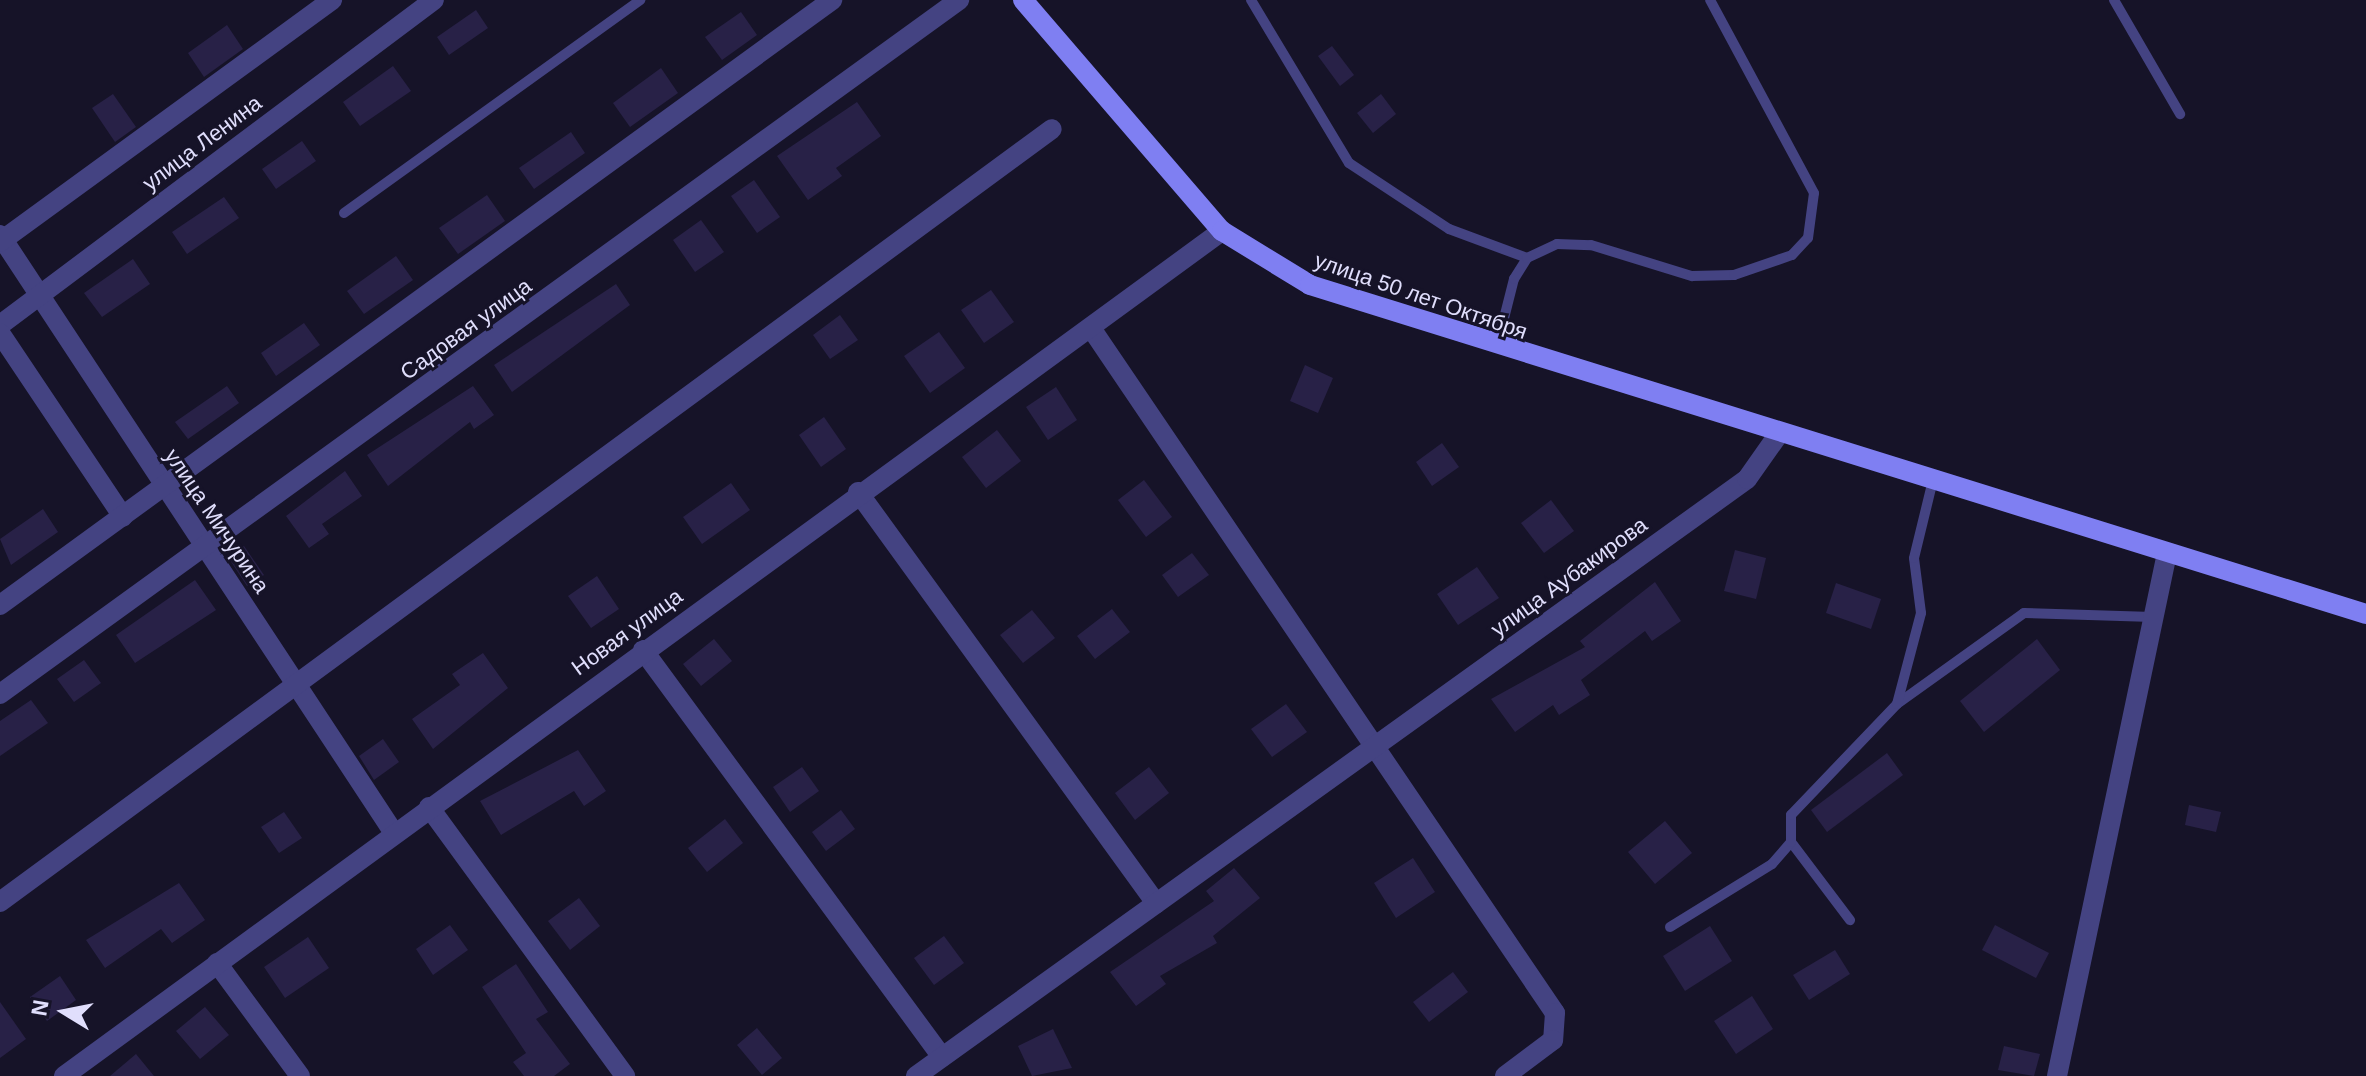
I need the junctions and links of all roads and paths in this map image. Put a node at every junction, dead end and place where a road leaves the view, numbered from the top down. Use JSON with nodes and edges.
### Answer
{"nodes":[{"id":1,"x":332,"y":0,"type":"edge"},
{"id":2,"x":434,"y":0,"type":"edge"},
{"id":3,"x":640,"y":0,"type":"edge"},
{"id":4,"x":832,"y":0,"type":"edge"},
{"id":5,"x":1023,"y":0,"type":"edge"},
{"id":6,"x":1251,"y":0,"type":"edge"},
{"id":7,"x":1710,"y":0,"type":"edge"},
{"id":8,"x":2114,"y":0,"type":"edge"},
{"id":9,"x":953,"y":2,"type":"edge"},
{"id":10,"x":2180,"y":114,"type":"dead end"},
{"id":11,"x":1052,"y":129,"type":"dead end"},
{"id":12,"x":344,"y":213,"type":"dead end"},
{"id":13,"x":1222,"y":231,"type":"junction"},
{"id":14,"x":1,"y":239,"type":"edge"},
{"id":15,"x":1527,"y":258,"type":"junction"},
{"id":16,"x":41,"y":294,"type":"junction"},
{"id":17,"x":0,"y":325,"type":"edge"},
{"id":18,"x":1091,"y":328,"type":"junction"},
{"id":19,"x":0,"y":333,"type":"edge"},
{"id":20,"x":1496,"y":348,"type":"junction"},
{"id":21,"x":1778,"y":435,"type":"junction"},
{"id":22,"x":1932,"y":484,"type":"junction"},
{"id":23,"x":164,"y":487,"type":"junction"},
{"id":24,"x":858,"y":492,"type":"junction"},
{"id":25,"x":123,"y":517,"type":"junction"},
{"id":26,"x":208,"y":548,"type":"junction"},
{"id":27,"x":2166,"y":558,"type":"junction"},
{"id":28,"x":0,"y":605,"type":"edge"},
{"id":29,"x":2366,"y":614,"type":"edge"},
{"id":30,"x":2153,"y":617,"type":"junction"},
{"id":31,"x":643,"y":650,"type":"junction"},
{"id":32,"x":298,"y":688,"type":"junction"},
{"id":33,"x":0,"y":694,"type":"edge"},
{"id":34,"x":1897,"y":704,"type":"junction"},
{"id":35,"x":1375,"y":745,"type":"junction"},
{"id":36,"x":429,"y":807,"type":"junction"},
{"id":37,"x":394,"y":833,"type":"junction"},
{"id":38,"x":1791,"y":842,"type":"junction"},
{"id":39,"x":0,"y":902,"type":"edge"},
{"id":40,"x":1156,"y":903,"type":"junction"},
{"id":41,"x":1850,"y":920,"type":"dead end"},
{"id":42,"x":1670,"y":927,"type":"dead end"},
{"id":43,"x":217,"y":963,"type":"junction"},
{"id":44,"x":942,"y":1057,"type":"junction"},
{"id":45,"x":64,"y":1076,"type":"edge"},
{"id":46,"x":300,"y":1076,"type":"edge"},
{"id":47,"x":625,"y":1076,"type":"edge"},
{"id":48,"x":916,"y":1076,"type":"edge"},
{"id":49,"x":1505,"y":1076,"type":"edge"},
{"id":50,"x":2057,"y":1076,"type":"edge"}],
"edges":[{"from":1,"to":14,"type":"street","name":"улица Ленина"},
{"from":2,"to":16,"type":"street","name":"улица Ленина"},
{"from":3,"to":12,"type":"lane"},
{"from":4,"to":23,"type":"street"},
{"from":5,"to":13,"type":"main road","name":"улица 50 лет Октября"},
{"from":6,"to":15,"type":"lane"},
{"from":7,"to":15,"type":"lane"},
{"from":8,"to":10,"type":"lane"},
{"from":9,"to":26,"type":"street","name":"Садовая улица"},
{"from":11,"to":32,"type":"street"},
{"from":13,"to":18,"type":"street","name":"Новая улица"},
{"from":13,"to":20,"type":"main road","name":"улица 50 лет Октября"},
{"from":14,"to":16,"type":"street","name":"улица Мичурина"},
{"from":15,"to":20,"type":"lane"},
{"from":16,"to":17,"type":"street","name":"улица Ленина"},
{"from":16,"to":23,"type":"street","name":"улица Мичурина"},
{"from":18,"to":24,"type":"street","name":"Новая улица"},
{"from":18,"to":35,"type":"street"},
{"from":19,"to":25,"type":"street"},
{"from":20,"to":21,"type":"main road","name":"улица 50 лет Октября"},
{"from":21,"to":22,"type":"main road","name":"улица 50 лет Октября"},
{"from":21,"to":35,"type":"street","name":"улица Аубакирова"},
{"from":22,"to":27,"type":"main road","name":"улица 50 лет Октября"},
{"from":22,"to":34,"type":"lane"},
{"from":23,"to":25,"type":"street"},
{"from":23,"to":26,"type":"street","name":"улица Мичурина"},
{"from":24,"to":31,"type":"street","name":"Новая улица"},
{"from":24,"to":40,"type":"street"},
{"from":25,"to":28,"type":"street"},
{"from":26,"to":32,"type":"street","name":"улица Мичурина"},
{"from":26,"to":33,"type":"street","name":"Садовая улица"},
{"from":27,"to":29,"type":"main road","name":"улица 50 лет Октября"},
{"from":27,"to":30,"type":"street"},
{"from":30,"to":34,"type":"lane"},
{"from":30,"to":50,"type":"street"},
{"from":31,"to":36,"type":"street","name":"Новая улица"},
{"from":31,"to":44,"type":"street"},
{"from":32,"to":37,"type":"street","name":"улица Мичурина"},
{"from":32,"to":39,"type":"street"},
{"from":34,"to":38,"type":"lane"},
{"from":35,"to":40,"type":"street","name":"улица Аубакирова"},
{"from":35,"to":49,"type":"street"},
{"from":36,"to":37,"type":"street","name":"Новая улица"},
{"from":36,"to":47,"type":"street"},
{"from":37,"to":43,"type":"street","name":"Новая улица"},
{"from":38,"to":41,"type":"lane"},
{"from":38,"to":42,"type":"lane"},
{"from":40,"to":44,"type":"street","name":"улица Аубакирова"},
{"from":43,"to":45,"type":"street","name":"Новая улица"},
{"from":43,"to":46,"type":"street"},
{"from":44,"to":48,"type":"street","name":"улица Аубакирова"}]}
